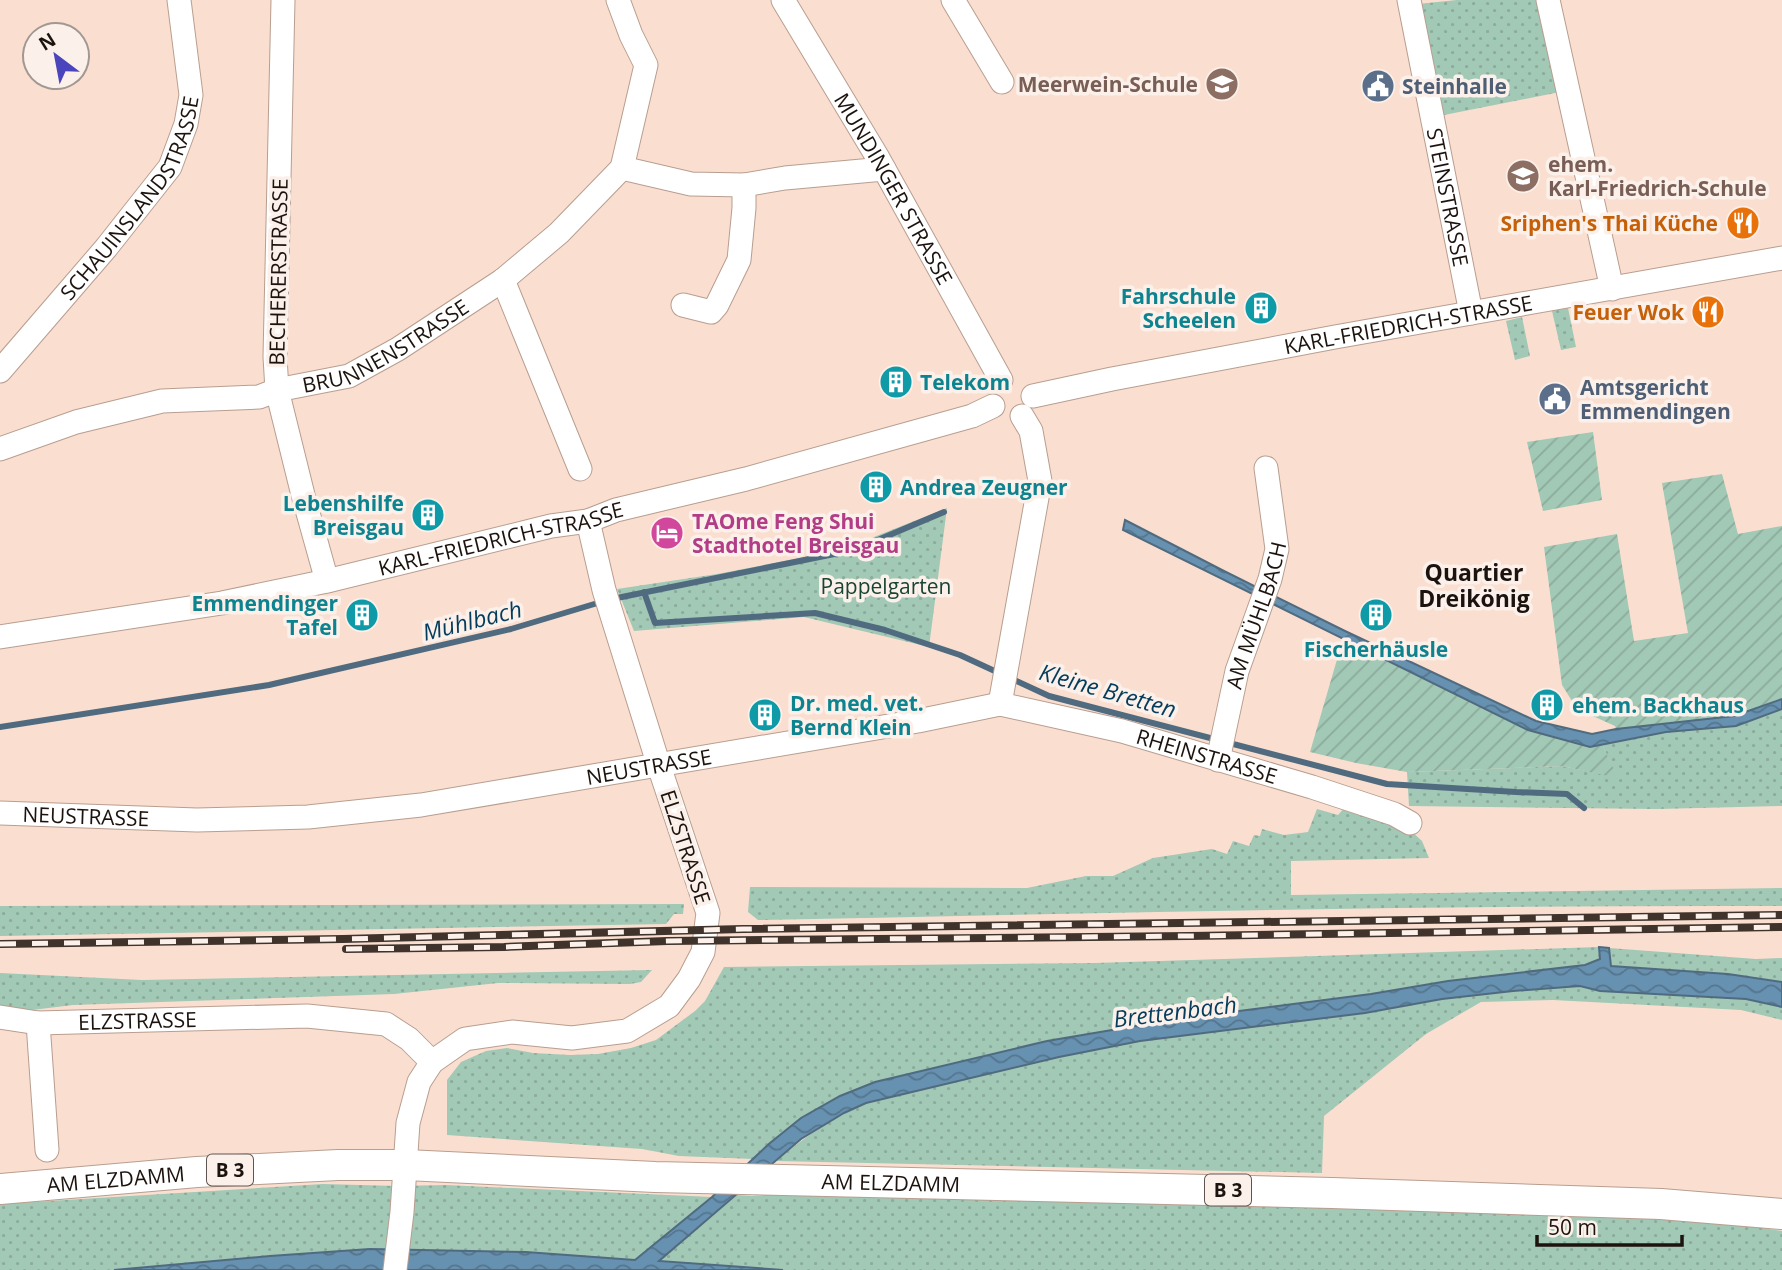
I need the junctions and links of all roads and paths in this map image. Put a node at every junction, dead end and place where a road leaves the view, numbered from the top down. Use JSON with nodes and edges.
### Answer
{"nodes":[{"id":1,"x":179,"y":0,"type":"edge"},
{"id":2,"x":283,"y":0,"type":"edge"},
{"id":3,"x":618,"y":0,"type":"edge"},
{"id":4,"x":783,"y":0,"type":"edge"},
{"id":5,"x":953,"y":0,"type":"edge"},
{"id":6,"x":1409,"y":0,"type":"edge"},
{"id":7,"x":1548,"y":0,"type":"edge"},
{"id":8,"x":1002,"y":82,"type":"dead end"},
{"id":9,"x":622,"y":168,"type":"junction"},
{"id":10,"x":884,"y":169,"type":"junction"},
{"id":11,"x":744,"y":185,"type":"junction"},
{"id":12,"x":1782,"y":258,"type":"edge"},
{"id":13,"x":503,"y":280,"type":"junction"},
{"id":14,"x":1612,"y":289,"type":"junction"},
{"id":15,"x":683,"y":305,"type":"dead end"},
{"id":16,"x":1471,"y":313,"type":"junction"},
{"id":17,"x":0,"y":371,"type":"edge"},
{"id":18,"x":1001,"y":380,"type":"junction"},
{"id":19,"x":277,"y":390,"type":"junction"},
{"id":20,"x":993,"y":406,"type":"junction"},
{"id":21,"x":1027,"y":406,"type":"junction"},
{"id":22,"x":0,"y":449,"type":"edge"},
{"id":23,"x":1266,"y":468,"type":"dead end"},
{"id":24,"x":580,"y":469,"type":"dead end"},
{"id":25,"x":588,"y":521,"type":"junction"},
{"id":26,"x":327,"y":581,"type":"junction"},
{"id":27,"x":0,"y":637,"type":"edge"},
{"id":28,"x":1001,"y":701,"type":"junction"},
{"id":29,"x":1218,"y":760,"type":"junction"},
{"id":30,"x":659,"y":766,"type":"junction"},
{"id":31,"x":0,"y":813,"type":"edge"},
{"id":32,"x":1410,"y":823,"type":"dead end"},
{"id":33,"x":0,"y":1017,"type":"edge"},
{"id":34,"x":38,"y":1023,"type":"junction"},
{"id":35,"x":432,"y":1062,"type":"junction"},
{"id":36,"x":47,"y":1150,"type":"dead end"},
{"id":37,"x":406,"y":1165,"type":"junction"},
{"id":38,"x":0,"y":1189,"type":"edge"},
{"id":39,"x":1782,"y":1214,"type":"edge"},
{"id":40,"x":395,"y":1270,"type":"edge"}],
"edges":[{"from":1,"to":17,"type":"street","name":"SCHAUINSLANDSTRASSE"},
{"from":2,"to":19,"type":"street","name":"BECHERERSTRASSE"},
{"from":3,"to":9,"type":"street"},
{"from":4,"to":10,"type":"street","name":"MUNDINGER STRASSE"},
{"from":5,"to":8,"type":"street"},
{"from":6,"to":16,"type":"street","name":"STEINSTRASSE"},
{"from":7,"to":14,"type":"street"},
{"from":9,"to":11,"type":"street"},
{"from":9,"to":13,"type":"street","name":"BRUNNENSTRASSE"},
{"from":10,"to":11,"type":"street"},
{"from":10,"to":18,"type":"street","name":"MUNDINGER STRASSE"},
{"from":11,"to":15,"type":"street"},
{"from":12,"to":14,"type":"street","name":"KARL-FRIEDRICH-STRASSE"},
{"from":13,"to":19,"type":"street","name":"BRUNNENSTRASSE"},
{"from":13,"to":24,"type":"street"},
{"from":14,"to":16,"type":"street","name":"KARL-FRIEDRICH-STRASSE"},
{"from":16,"to":21,"type":"street","name":"KARL-FRIEDRICH-STRASSE"},
{"from":18,"to":20,"type":"street"},
{"from":18,"to":21,"type":"street"},
{"from":19,"to":22,"type":"street","name":"BRUNNENSTRASSE"},
{"from":19,"to":26,"type":"street","name":"BECHERERSTRASSE"},
{"from":20,"to":21,"type":"street"},
{"from":20,"to":25,"type":"street","name":"KARL-FRIEDRICH-STRASSE"},
{"from":21,"to":28,"type":"street"},
{"from":23,"to":29,"type":"street","name":"AM MÜHLBACH"},
{"from":25,"to":26,"type":"street","name":"KARL-FRIEDRICH-STRASSE"},
{"from":25,"to":30,"type":"street","name":"ELZSTRASSE"},
{"from":26,"to":27,"type":"street","name":"KARL-FRIEDRICH-STRASSE"},
{"from":28,"to":29,"type":"street","name":"RHEINSTRASSE"},
{"from":28,"to":30,"type":"street","name":"NEUSTRASSE"},
{"from":29,"to":32,"type":"street","name":"RHEINSTRASSE"},
{"from":30,"to":31,"type":"street","name":"NEUSTRASSE"},
{"from":30,"to":35,"type":"street","name":"ELZSTRASSE"},
{"from":33,"to":34,"type":"street","name":"ELZSTRASSE"},
{"from":34,"to":35,"type":"street","name":"ELZSTRASSE"},
{"from":34,"to":36,"type":"street"},
{"from":35,"to":37,"type":"street","name":"ELZSTRASSE"},
{"from":37,"to":38,"type":"main road","name":"AM ELZDAMM","number":"B 3"},
{"from":37,"to":39,"type":"main road","name":"AM ELZDAMM","number":"B 3"},
{"from":37,"to":40,"type":"street","name":"ELZSTRASSE"}]}
